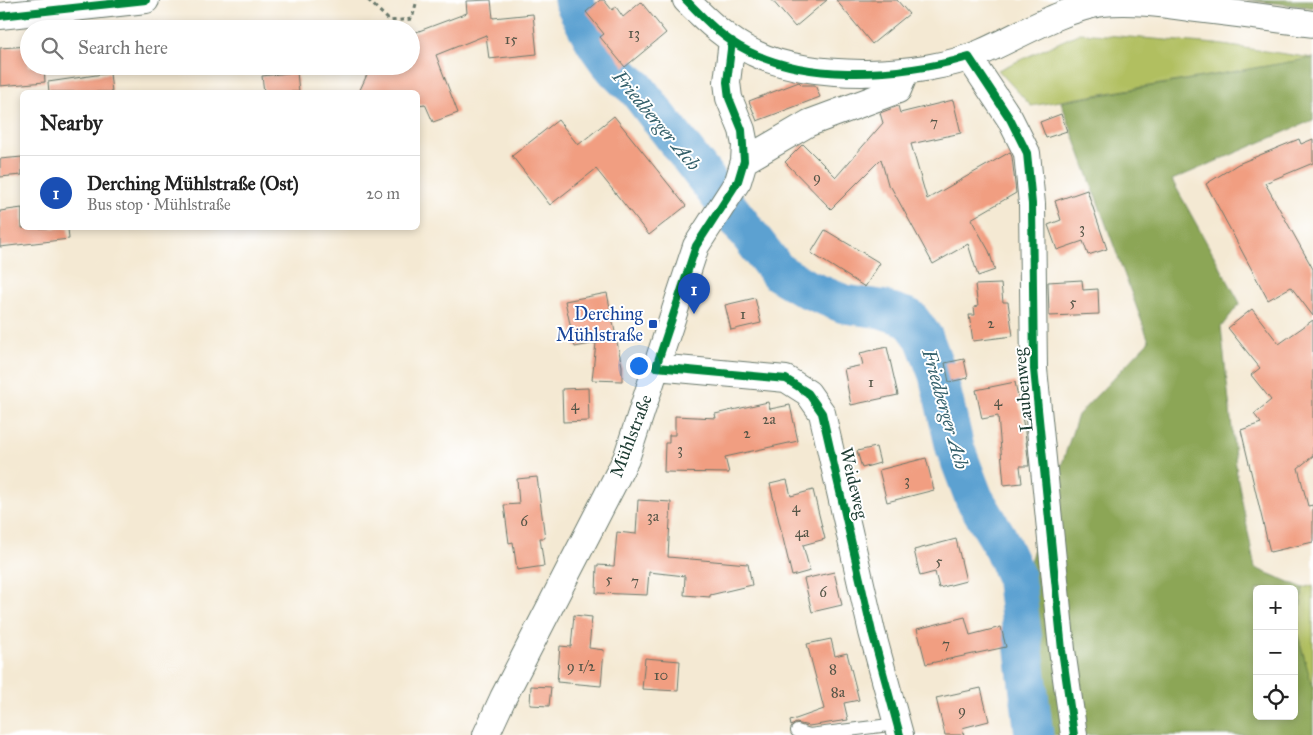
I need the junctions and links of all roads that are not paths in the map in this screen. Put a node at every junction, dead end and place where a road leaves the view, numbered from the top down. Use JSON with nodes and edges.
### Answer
{"nodes":[{"id":1,"x":146,"y":0,"type":"edge"},
{"id":2,"x":686,"y":0,"type":"edge"},
{"id":3,"x":0,"y":16,"type":"edge"},
{"id":4,"x":1313,"y":24,"type":"edge"},
{"id":5,"x":732,"y":41,"type":"junction"},
{"id":6,"x":969,"y":57,"type":"junction"},
{"id":7,"x":906,"y":71,"type":"junction"},
{"id":8,"x":744,"y":161,"type":"junction"},
{"id":9,"x":656,"y":367,"type":"junction"},
{"id":10,"x":899,"y":729,"type":"edge"},
{"id":11,"x":797,"y":731,"type":"dead end"},
{"id":12,"x":486,"y":735,"type":"edge"},
{"id":13,"x":1074,"y":735,"type":"edge"}],
"edges":[{"from":1,"to":3,"type":"street"},
{"from":2,"to":5,"type":"street"},
{"from":4,"to":6,"type":"street"},
{"from":5,"to":7,"type":"street"},
{"from":5,"to":8,"type":"street","name":"Mühlstraße"},
{"from":6,"to":7,"type":"street"},
{"from":6,"to":13,"type":"street","name":"Laubenweg"},
{"from":7,"to":8,"type":"street"},
{"from":8,"to":9,"type":"street","name":"Mühlstraße"},
{"from":9,"to":10,"type":"street","name":"Weideweg"},
{"from":9,"to":12,"type":"street","name":"Mühlstraße"},
{"from":10,"to":11,"type":"lane"}]}
